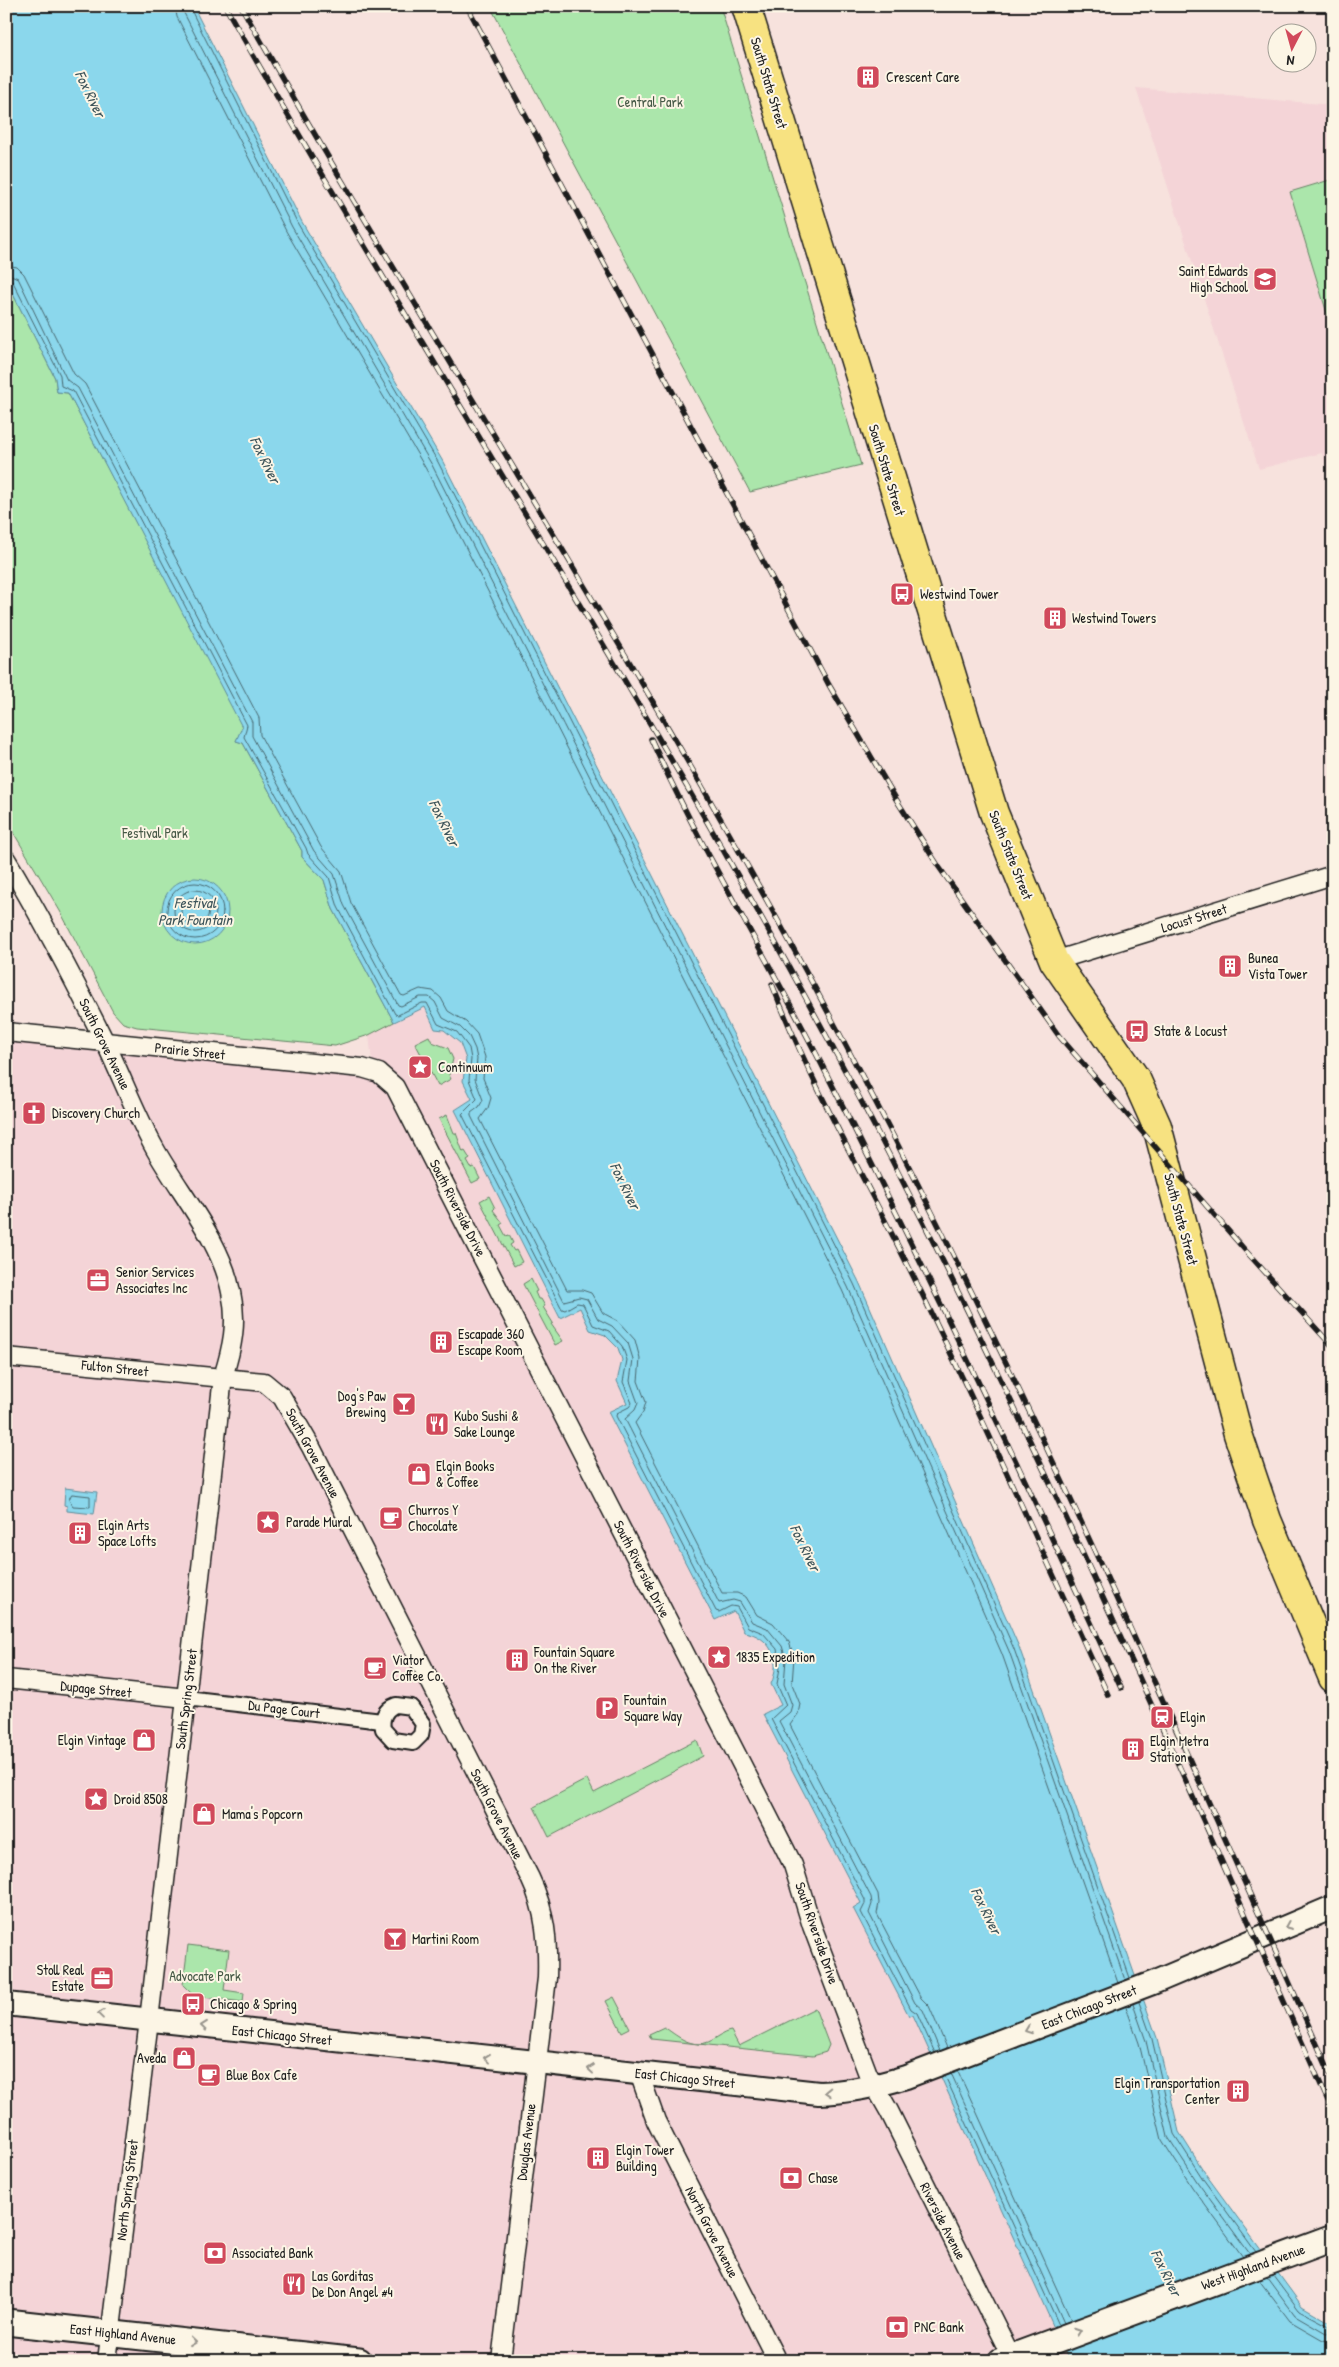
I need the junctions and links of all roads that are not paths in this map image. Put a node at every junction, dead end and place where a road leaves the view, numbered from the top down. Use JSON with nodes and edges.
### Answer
{"nodes":[{"id":1,"x":746,"y":6,"type":"edge"},
{"id":2,"x":6,"y":859,"type":"edge"},
{"id":3,"x":1333,"y":874,"type":"edge"},
{"id":4,"x":1054,"y":962,"type":"junction"},
{"id":5,"x":6,"y":1032,"type":"edge"},
{"id":6,"x":104,"y":1042,"type":"junction"},
{"id":7,"x":373,"y":1071,"type":"joint"},
{"id":8,"x":6,"y":1357,"type":"edge"},
{"id":9,"x":223,"y":1377,"type":"junction"},
{"id":10,"x":6,"y":1678,"type":"edge"},
{"id":11,"x":1333,"y":1678,"type":"edge"},
{"id":12,"x":186,"y":1698,"type":"junction"},
{"id":13,"x":446,"y":1712,"type":"junction"},
{"id":14,"x":382,"y":1721,"type":"junction"},
{"id":15,"x":422,"y":1723,"type":"junction"},
{"id":16,"x":1333,"y":1908,"type":"edge"},
{"id":17,"x":545,"y":1923,"type":"joint"},
{"id":18,"x":6,"y":2004,"type":"edge"},
{"id":19,"x":149,"y":2020,"type":"junction"},
{"id":20,"x":535,"y":2063,"type":"junction"},
{"id":21,"x":639,"y":2073,"type":"junction"},
{"id":22,"x":876,"y":2086,"type":"junction"},
{"id":23,"x":1333,"y":2238,"type":"edge"},
{"id":24,"x":6,"y":2322,"type":"edge"},
{"id":25,"x":110,"y":2333,"type":"junction"},
{"id":26,"x":1014,"y":2355,"type":"edge"},
{"id":27,"x":107,"y":2361,"type":"edge"},
{"id":28,"x":359,"y":2361,"type":"edge"},
{"id":29,"x":501,"y":2361,"type":"edge"},
{"id":30,"x":777,"y":2361,"type":"edge"}],
"edges":[{"from":1,"to":4,"type":"main road","name":"South State Street"},
{"from":2,"to":6,"type":"street","name":"South Grove Avenue"},
{"from":3,"to":4,"type":"street","name":"Locust Street"},
{"from":4,"to":11,"type":"main road","name":"South State Street"},
{"from":5,"to":6,"type":"street","name":"Prairie Street"},
{"from":6,"to":7,"type":"street","name":"Prairie Street"},
{"from":6,"to":9,"type":"street","name":"South Grove Avenue"},
{"from":7,"to":22,"type":"street","name":"South Riverside Drive"},
{"from":8,"to":9,"type":"street","name":"Fulton Street"},
{"from":9,"to":12,"type":"street","name":"South Spring Street"},
{"from":9,"to":13,"type":"street","name":"South Grove Avenue"},
{"from":10,"to":12,"type":"street","name":"Dupage Street"},
{"from":12,"to":14,"type":"street","name":"Du Page Court"},
{"from":12,"to":19,"type":"street","name":"South Spring Street"},
{"from":13,"to":15,"type":"street"},
{"from":13,"to":17,"type":"street","name":"South Grove Avenue"},
{"from":14,"to":15,"type":"street"},
{"from":14,"to":15,"type":"street"},
{"from":16,"to":22,"type":"street","name":"East Chicago Street","one_way":true},
{"from":17,"to":20,"type":"street","name":"Douglas Avenue"},
{"from":19,"to":18,"type":"street","name":"East Chicago Street","one_way":true},
{"from":20,"to":19,"type":"street","name":"East Chicago Street","one_way":true},
{"from":19,"to":25,"type":"street","name":"North Spring Street"},
{"from":21,"to":20,"type":"street","name":"East Chicago Street","one_way":true},
{"from":20,"to":29,"type":"street","name":"Douglas Avenue"},
{"from":22,"to":21,"type":"street","name":"East Chicago Street","one_way":true},
{"from":21,"to":30,"type":"street","name":"North Grove Avenue"},
{"from":22,"to":26,"type":"street","name":"Riverside Avenue"},
{"from":26,"to":23,"type":"main road","name":"West Highland Avenue","one_way":true},
{"from":24,"to":25,"type":"main road","name":"East Highland Avenue"},
{"from":25,"to":27,"type":"street","name":"North Spring Street"},
{"from":25,"to":28,"type":"main road","name":"East Highland Avenue","one_way":true}]}
